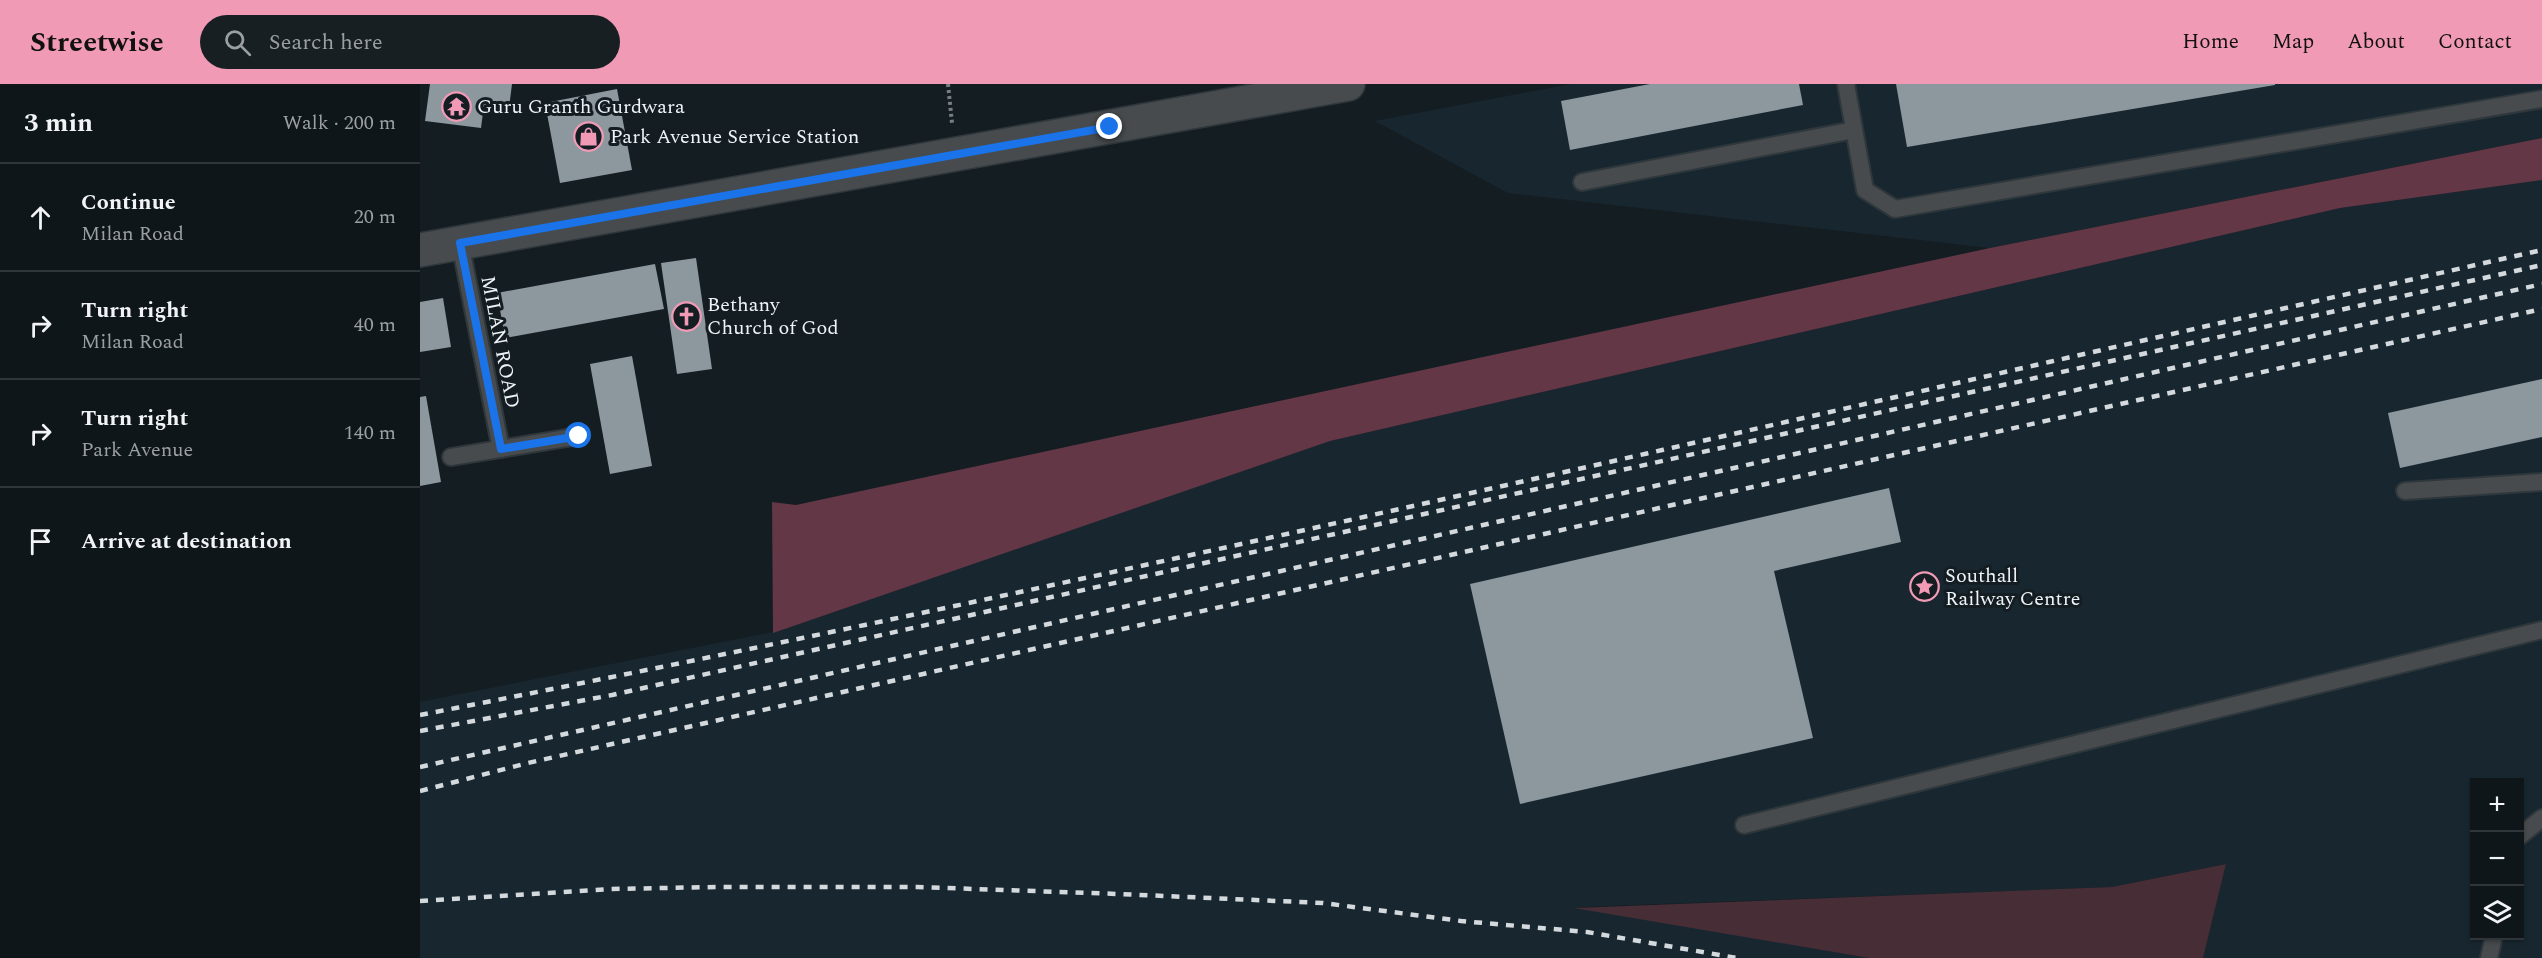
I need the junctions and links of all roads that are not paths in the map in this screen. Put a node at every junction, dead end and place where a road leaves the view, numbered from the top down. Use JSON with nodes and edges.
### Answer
{"nodes":[{"id":1,"x":1348,"y":84,"type":"edge"},
{"id":2,"x":1846,"y":84,"type":"edge"},
{"id":3,"x":2542,"y":99,"type":"edge"},
{"id":4,"x":1854,"y":130,"type":"junction"},
{"id":5,"x":1581,"y":182,"type":"dead end"},
{"id":6,"x":460,"y":243,"type":"junction"},
{"id":7,"x":420,"y":250,"type":"edge"},
{"id":8,"x":579,"y":436,"type":"dead end"},
{"id":9,"x":501,"y":449,"type":"junction"},
{"id":10,"x":451,"y":458,"type":"dead end"},
{"id":11,"x":2542,"y":482,"type":"edge"},
{"id":12,"x":2405,"y":491,"type":"dead end"},
{"id":13,"x":2542,"y":630,"type":"edge"},
{"id":14,"x":2542,"y":818,"type":"edge"},
{"id":15,"x":1744,"y":825,"type":"dead end"},
{"id":16,"x":2524,"y":833,"type":"edge"},
{"id":17,"x":2493,"y":940,"type":"edge"},
{"id":18,"x":2489,"y":958,"type":"edge"}],
"edges":[{"from":1,"to":6,"type":"street"},
{"from":2,"to":4,"type":"lane"},
{"from":3,"to":4,"type":"lane"},
{"from":4,"to":5,"type":"lane"},
{"from":6,"to":7,"type":"street"},
{"from":6,"to":9,"type":"lane","name":"MILAN ROAD"},
{"from":8,"to":9,"type":"lane"},
{"from":9,"to":10,"type":"lane"},
{"from":11,"to":12,"type":"lane"},
{"from":13,"to":15,"type":"lane"},
{"from":14,"to":16,"type":"lane"},
{"from":17,"to":18,"type":"lane"}]}
